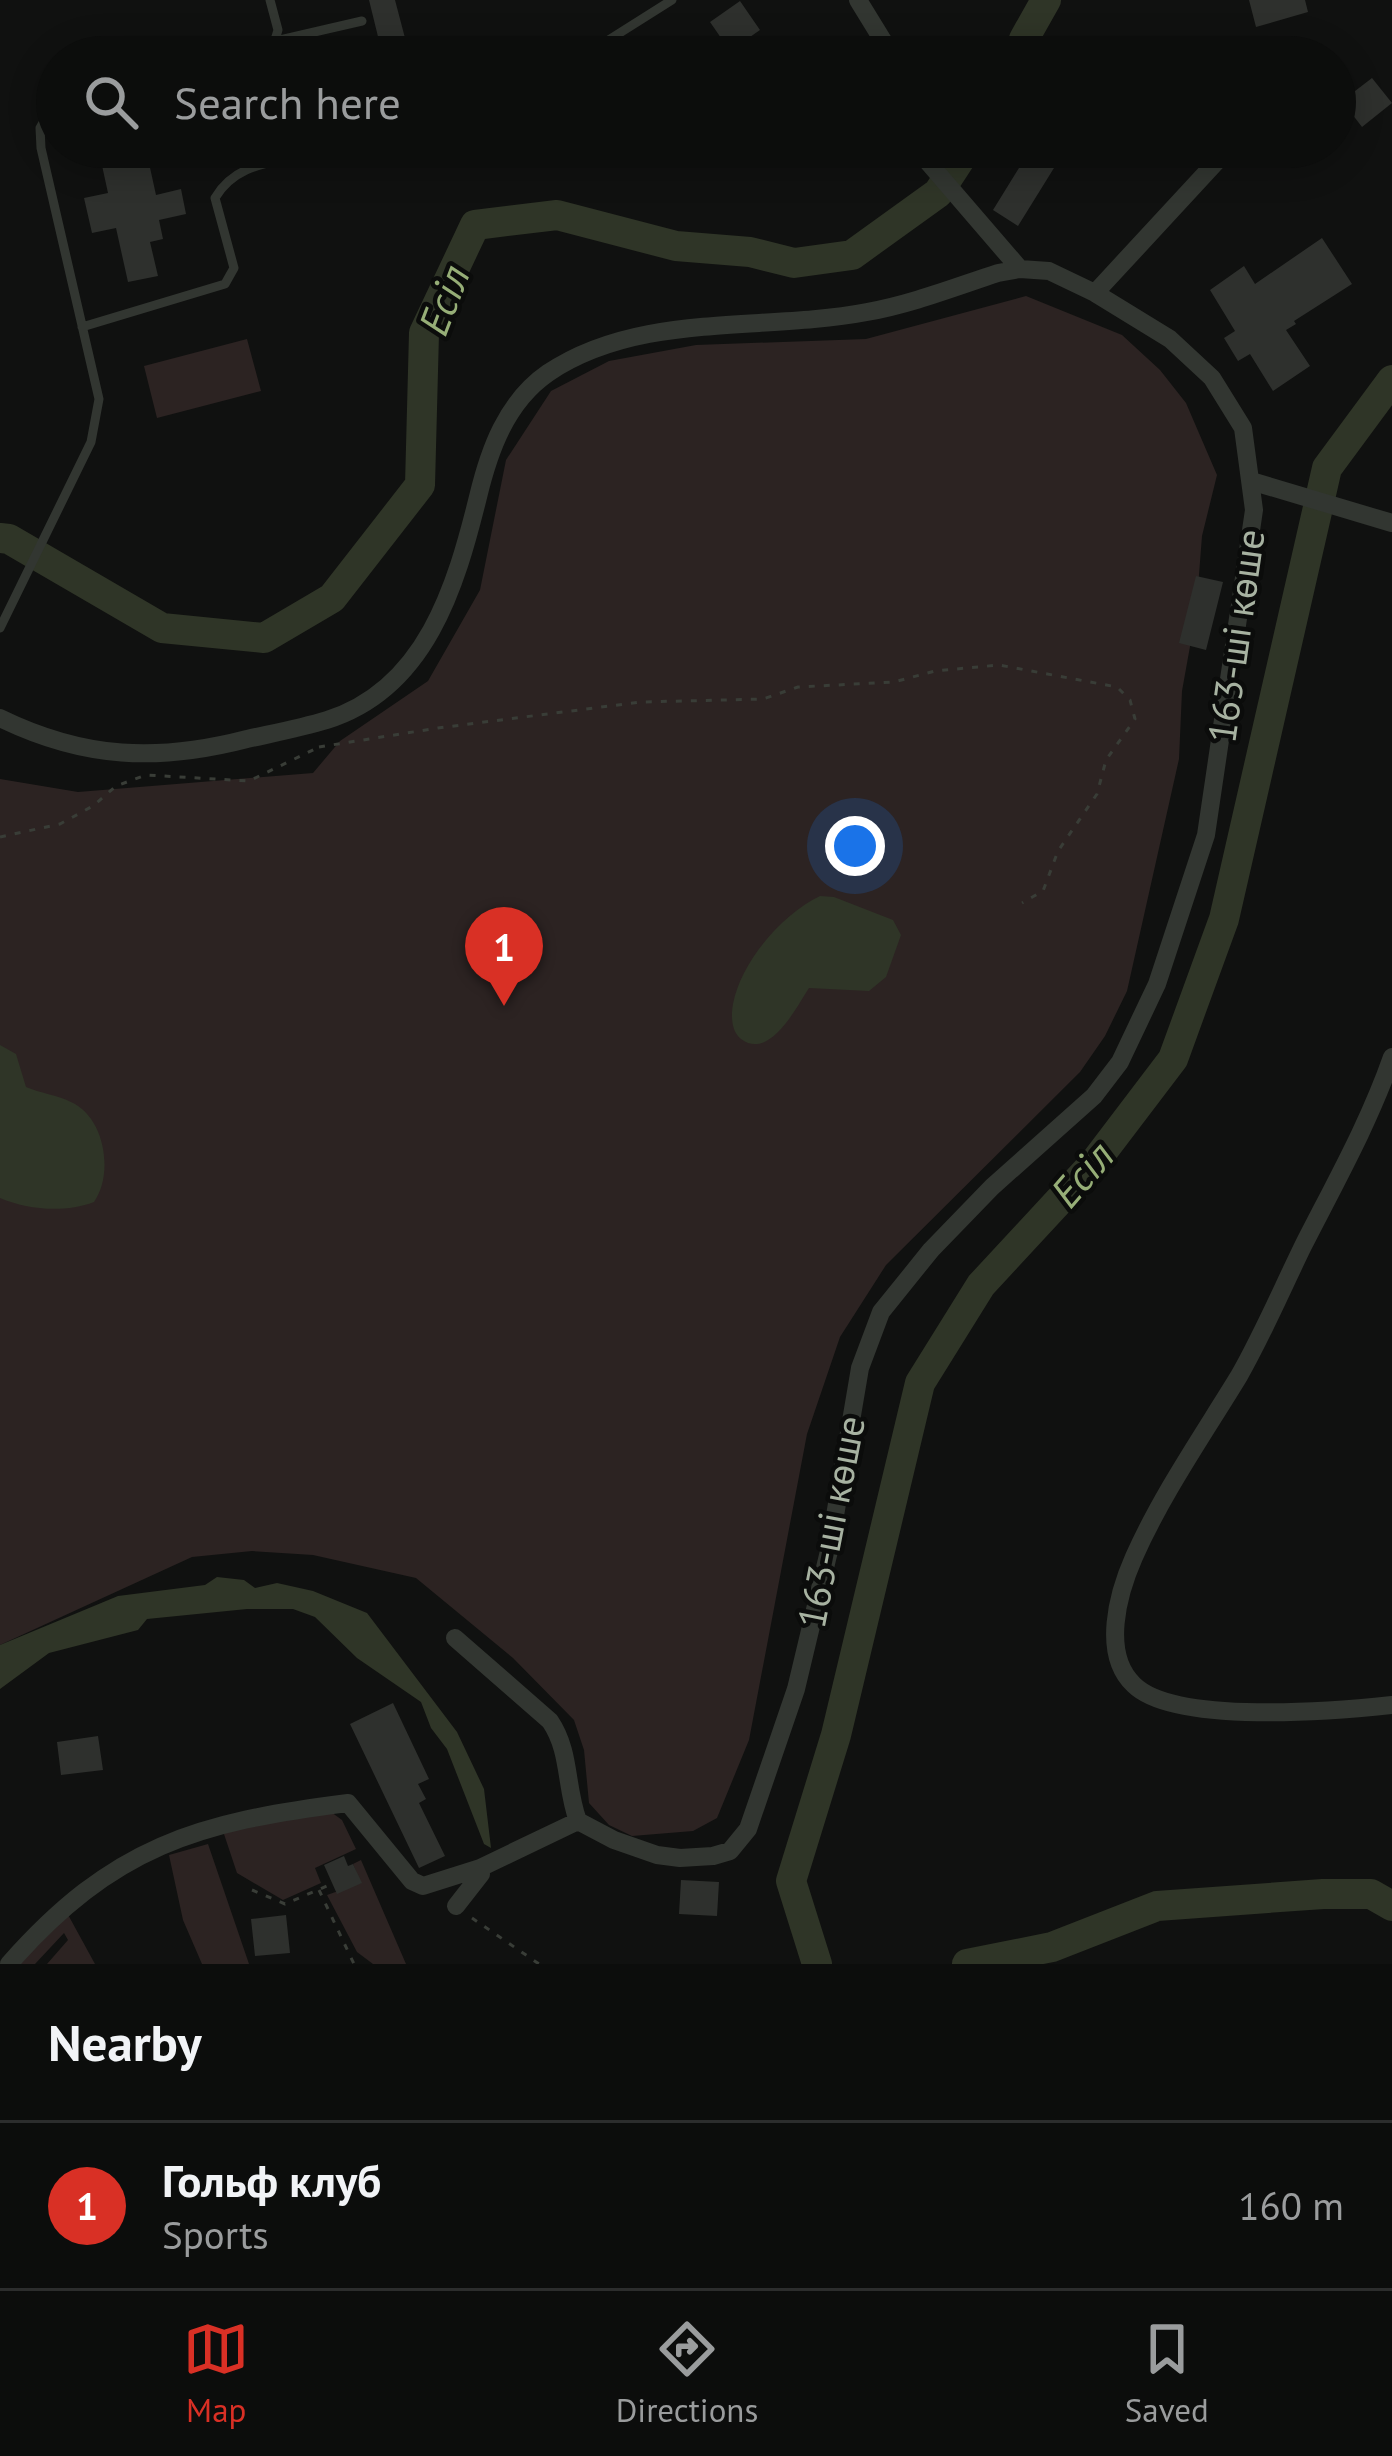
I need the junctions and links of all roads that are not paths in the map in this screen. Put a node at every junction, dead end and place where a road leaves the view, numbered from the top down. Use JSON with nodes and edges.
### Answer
{"nodes":[{"id":1,"x":270,"y":0,"type":"edge"},
{"id":2,"x":672,"y":0,"type":"edge"},
{"id":3,"x":858,"y":0,"type":"edge"},
{"id":4,"x":362,"y":21,"type":"dead end"},
{"id":5,"x":276,"y":36,"type":"edge"},
{"id":6,"x":302,"y":36,"type":"edge"},
{"id":7,"x":615,"y":36,"type":"edge"},
{"id":8,"x":880,"y":36,"type":"edge"},
{"id":9,"x":46,"y":168,"type":"edge"},
{"id":10,"x":249,"y":168,"type":"edge"},
{"id":11,"x":932,"y":168,"type":"edge"},
{"id":12,"x":1211,"y":168,"type":"edge"},
{"id":13,"x":1020,"y":269,"type":"junction"},
{"id":14,"x":1095,"y":293,"type":"junction"},
{"id":15,"x":82,"y":327,"type":"junction"},
{"id":16,"x":1251,"y":481,"type":"junction"},
{"id":17,"x":1392,"y":523,"type":"edge"},
{"id":18,"x":0,"y":628,"type":"edge"},
{"id":19,"x":0,"y":718,"type":"edge"},
{"id":20,"x":1392,"y":1057,"type":"edge"},
{"id":21,"x":455,"y":1638,"type":"dead end"},
{"id":22,"x":1392,"y":1705,"type":"edge"},
{"id":23,"x":578,"y":1821,"type":"junction"},
{"id":24,"x":480,"y":1868,"type":"junction"},
{"id":25,"x":456,"y":1906,"type":"road end"},
{"id":26,"x":9,"y":1964,"type":"edge"}],
"edges":[{"from":1,"to":5,"type":"lane"},
{"from":2,"to":7,"type":"lane"},
{"from":3,"to":8,"type":"street"},
{"from":4,"to":6,"type":"lane"},
{"from":9,"to":15,"type":"lane"},
{"from":10,"to":15,"type":"lane"},
{"from":11,"to":13,"type":"street"},
{"from":12,"to":14,"type":"street"},
{"from":13,"to":14,"type":"street","name":"163-ші көше"},
{"from":13,"to":19,"type":"street"},
{"from":14,"to":16,"type":"street","name":"163-ші көше"},
{"from":15,"to":18,"type":"lane"},
{"from":16,"to":17,"type":"street"},
{"from":16,"to":23,"type":"street","name":"163-ші көше"},
{"from":20,"to":22,"type":"street"},
{"from":21,"to":23,"type":"street"},
{"from":23,"to":24,"type":"street"},
{"from":24,"to":25,"type":"street"},
{"from":24,"to":26,"type":"street"}]}
